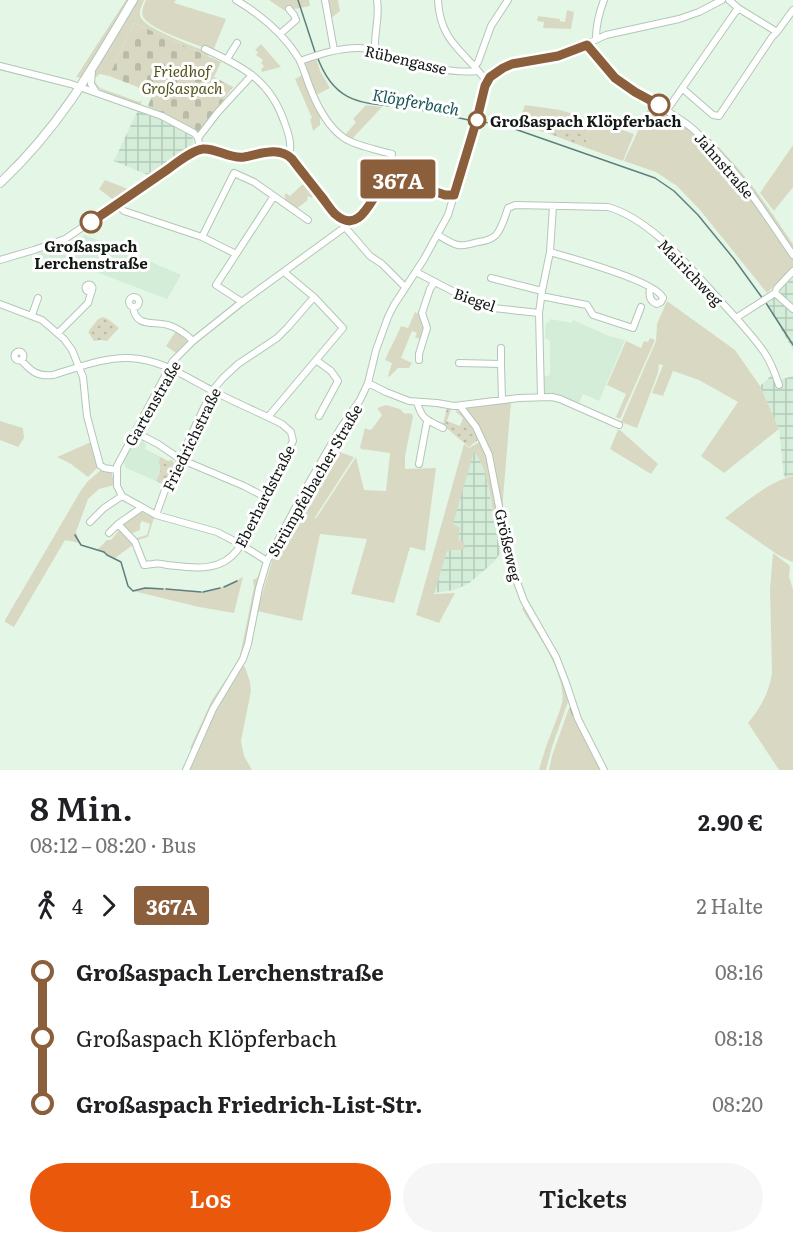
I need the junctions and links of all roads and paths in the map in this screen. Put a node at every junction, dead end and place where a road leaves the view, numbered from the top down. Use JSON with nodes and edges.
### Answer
{"nodes":[{"id":1,"x":133,"y":0,"type":"edge"},
{"id":2,"x":236,"y":0,"type":"edge"},
{"id":3,"x":325,"y":0,"type":"edge"},
{"id":4,"x":377,"y":0,"type":"edge"},
{"id":5,"x":438,"y":0,"type":"edge"},
{"id":6,"x":508,"y":0,"type":"edge"},
{"id":7,"x":604,"y":0,"type":"edge"},
{"id":8,"x":722,"y":0,"type":"edge"},
{"id":9,"x":729,"y":0,"type":"edge"},
{"id":10,"x":738,"y":8,"type":"junction"},
{"id":11,"x":289,"y":9,"type":"dead end"},
{"id":12,"x":793,"y":10,"type":"edge"},
{"id":13,"x":777,"y":32,"type":"junction"},
{"id":14,"x":280,"y":34,"type":"junction"},
{"id":15,"x":596,"y":39,"type":"junction"},
{"id":16,"x":237,"y":44,"type":"dead end"},
{"id":17,"x":587,"y":45,"type":"junction"},
{"id":18,"x":205,"y":50,"type":"dead end"},
{"id":19,"x":334,"y":50,"type":"junction"},
{"id":20,"x":375,"y":50,"type":"junction"},
{"id":21,"x":227,"y":59,"type":"junction"},
{"id":22,"x":300,"y":62,"type":"junction"},
{"id":23,"x":0,"y":66,"type":"edge"},
{"id":24,"x":93,"y":68,"type":"junction"},
{"id":25,"x":476,"y":68,"type":"junction"},
{"id":26,"x":252,"y":75,"type":"junction"},
{"id":27,"x":487,"y":82,"type":"junction"},
{"id":28,"x":81,"y":87,"type":"junction"},
{"id":29,"x":683,"y":89,"type":"junction"},
{"id":30,"x":99,"y":94,"type":"junction"},
{"id":31,"x":667,"y":110,"type":"junction"},
{"id":32,"x":198,"y":138,"type":"junction"},
{"id":33,"x":200,"y":149,"type":"junction"},
{"id":34,"x":289,"y":156,"type":"junction"},
{"id":35,"x":387,"y":182,"type":"junction"},
{"id":36,"x":0,"y":183,"type":"edge"},
{"id":37,"x":454,"y":195,"type":"junction"},
{"id":38,"x":274,"y":196,"type":"junction"},
{"id":39,"x":117,"y":204,"type":"junction"},
{"id":40,"x":553,"y":206,"type":"junction"},
{"id":41,"x":308,"y":220,"type":"dead end"},
{"id":42,"x":346,"y":224,"type":"junction"},
{"id":43,"x":438,"y":235,"type":"junction"},
{"id":44,"x":202,"y":237,"type":"junction"},
{"id":45,"x":550,"y":252,"type":"junction"},
{"id":46,"x":236,"y":254,"type":"junction"},
{"id":47,"x":793,"y":255,"type":"edge"},
{"id":48,"x":0,"y":260,"type":"edge"},
{"id":49,"x":793,"y":271,"type":"edge"},
{"id":50,"x":284,"y":272,"type":"junction"},
{"id":51,"x":416,"y":272,"type":"junction"},
{"id":52,"x":490,"y":278,"type":"dead end"},
{"id":53,"x":434,"y":283,"type":"junction"},
{"id":54,"x":405,"y":287,"type":"junction"},
{"id":55,"x":650,"y":288,"type":"dead end"},
{"id":56,"x":92,"y":290,"type":"dead end"},
{"id":57,"x":541,"y":293,"type":"junction"},
{"id":58,"x":775,"y":293,"type":"junction"},
{"id":59,"x":314,"y":297,"type":"junction"},
{"id":60,"x":38,"y":298,"type":"dead end"},
{"id":61,"x":242,"y":302,"type":"junction"},
{"id":62,"x":0,"y":304,"type":"edge"},
{"id":63,"x":133,"y":307,"type":"dead end"},
{"id":64,"x":641,"y":307,"type":"dead end"},
{"id":65,"x":793,"y":309,"type":"edge"},
{"id":66,"x":539,"y":313,"type":"junction"},
{"id":67,"x":32,"y":315,"type":"junction"},
{"id":68,"x":736,"y":318,"type":"junction"},
{"id":69,"x":58,"y":333,"type":"junction"},
{"id":70,"x":193,"y":341,"type":"junction"},
{"id":71,"x":501,"y":348,"type":"dead end"},
{"id":72,"x":21,"y":360,"type":"dead end"},
{"id":73,"x":316,"y":360,"type":"junction"},
{"id":74,"x":419,"y":360,"type":"dead end"},
{"id":75,"x":459,"y":363,"type":"dead end"},
{"id":76,"x":501,"y":364,"type":"junction"},
{"id":77,"x":79,"y":367,"type":"junction"},
{"id":78,"x":169,"y":367,"type":"junction"},
{"id":79,"x":368,"y":383,"type":"junction"},
{"id":80,"x":779,"y":385,"type":"dead end"},
{"id":81,"x":212,"y":391,"type":"junction"},
{"id":82,"x":541,"y":398,"type":"junction"},
{"id":83,"x":502,"y":400,"type":"junction"},
{"id":84,"x":417,"y":402,"type":"junction"},
{"id":85,"x":460,"y":406,"type":"junction"},
{"id":86,"x":319,"y":416,"type":"dead end"},
{"id":87,"x":268,"y":417,"type":"junction"},
{"id":88,"x":427,"y":421,"type":"junction"},
{"id":89,"x":619,"y":425,"type":"dead end"},
{"id":90,"x":443,"y":428,"type":"dead end"},
{"id":91,"x":135,"y":432,"type":"junction"},
{"id":92,"x":180,"y":459,"type":"junction"},
{"id":93,"x":419,"y":464,"type":"dead end"},
{"id":94,"x":116,"y":470,"type":"junction"},
{"id":95,"x":122,"y":496,"type":"junction"},
{"id":96,"x":265,"y":497,"type":"junction"},
{"id":97,"x":141,"y":508,"type":"junction"},
{"id":98,"x":156,"y":515,"type":"junction"},
{"id":99,"x":90,"y":522,"type":"dead end"},
{"id":100,"x":118,"y":524,"type":"junction"},
{"id":101,"x":109,"y":533,"type":"dead end"},
{"id":102,"x":240,"y":544,"type":"junction"},
{"id":103,"x":267,"y":561,"type":"junction"},
{"id":104,"x":186,"y":770,"type":"edge"},
{"id":105,"x":604,"y":770,"type":"edge"}],
"edges":[{"from":1,"to":24,"type":"main road"},
{"from":2,"to":14,"type":"street"},
{"from":3,"to":19,"type":"street"},
{"from":4,"to":20,"type":"street"},
{"from":5,"to":25,"type":"street"},
{"from":6,"to":25,"type":"street"},
{"from":7,"to":15,"type":"street"},
{"from":8,"to":15,"type":"street"},
{"from":9,"to":10,"type":"street"},
{"from":10,"to":13,"type":"street"},
{"from":10,"to":29,"type":"street"},
{"from":11,"to":14,"type":"street"},
{"from":12,"to":13,"type":"street"},
{"from":13,"to":29,"type":"street"},
{"from":14,"to":22,"type":"street"},
{"from":15,"to":17,"type":"street"},
{"from":16,"to":21,"type":"street"},
{"from":17,"to":27,"type":"street"},
{"from":17,"to":31,"type":"street","name":"Jahnstraße"},
{"from":18,"to":21,"type":"street"},
{"from":19,"to":20,"type":"street","name":"Rübengasse"},
{"from":19,"to":22,"type":"street","name":"Rübengasse"},
{"from":20,"to":25,"type":"street","name":"Rübengasse"},
{"from":21,"to":26,"type":"street"},
{"from":22,"to":35,"type":"street"},
{"from":23,"to":28,"type":"street"},
{"from":24,"to":28,"type":"main road"},
{"from":24,"to":30,"type":"street"},
{"from":25,"to":27,"type":"street"},
{"from":26,"to":32,"type":"street"},
{"from":26,"to":34,"type":"street"},
{"from":27,"to":37,"type":"street","name":"Strümpfelbacher Straße"},
{"from":28,"to":30,"type":"street"},
{"from":28,"to":36,"type":"main road"},
{"from":29,"to":31,"type":"street"},
{"from":30,"to":32,"type":"street"},
{"from":31,"to":47,"type":"street","name":"Jahnstraße"},
{"from":32,"to":33,"type":"street"},
{"from":33,"to":34,"type":"street"},
{"from":33,"to":39,"type":"street"},
{"from":34,"to":42,"type":"street"},
{"from":35,"to":37,"type":"street"},
{"from":35,"to":42,"type":"street","name":"Gartenstraße"},
{"from":37,"to":43,"type":"street","name":"Strümpfelbacher Straße"},
{"from":38,"to":41,"type":"street"},
{"from":38,"to":44,"type":"street"},
{"from":38,"to":46,"type":"street"},
{"from":39,"to":44,"type":"street"},
{"from":39,"to":48,"type":"street"},
{"from":40,"to":43,"type":"street","name":"Mairichweg"},
{"from":40,"to":45,"type":"street"},
{"from":40,"to":68,"type":"street","name":"Mairichweg"},
{"from":42,"to":50,"type":"street","name":"Gartenstraße"},
{"from":42,"to":54,"type":"street"},
{"from":43,"to":51,"type":"street","name":"Strümpfelbacher Straße"},
{"from":44,"to":46,"type":"street"},
{"from":45,"to":55,"type":"street"},
{"from":45,"to":57,"type":"street"},
{"from":46,"to":61,"type":"street"},
{"from":49,"to":58,"type":"street","name":"Mairichweg"},
{"from":50,"to":59,"type":"street"},
{"from":50,"to":61,"type":"street","name":"Gartenstraße"},
{"from":51,"to":53,"type":"street","name":"Biegel"},
{"from":51,"to":54,"type":"street","name":"Strümpfelbacher Straße"},
{"from":52,"to":57,"type":"street"},
{"from":53,"to":66,"type":"street","name":"Biegel"},
{"from":53,"to":74,"type":"street"},
{"from":54,"to":79,"type":"street","name":"Strümpfelbacher Straße"},
{"from":56,"to":69,"type":"street"},
{"from":57,"to":64,"type":"street"},
{"from":57,"to":66,"type":"street"},
{"from":58,"to":65,"type":"street"},
{"from":58,"to":68,"type":"street","name":"Mairichweg"},
{"from":59,"to":73,"type":"street"},
{"from":59,"to":81,"type":"street","name":"Friedrichstraße"},
{"from":60,"to":67,"type":"street"},
{"from":61,"to":70,"type":"street","name":"Gartenstraße"},
{"from":62,"to":67,"type":"street"},
{"from":63,"to":70,"type":"street"},
{"from":66,"to":82,"type":"street"},
{"from":67,"to":69,"type":"street"},
{"from":68,"to":80,"type":"street","name":"Mairichweg"},
{"from":69,"to":77,"type":"street"},
{"from":70,"to":78,"type":"street","name":"Gartenstraße"},
{"from":71,"to":76,"type":"street"},
{"from":72,"to":77,"type":"street","name":"Eberhardstraße"},
{"from":73,"to":86,"type":"street"},
{"from":73,"to":87,"type":"street"},
{"from":75,"to":76,"type":"street"},
{"from":76,"to":83,"type":"street"},
{"from":77,"to":78,"type":"street","name":"Eberhardstraße"},
{"from":77,"to":94,"type":"street"},
{"from":78,"to":81,"type":"street","name":"Eberhardstraße"},
{"from":78,"to":91,"type":"street","name":"Gartenstraße"},
{"from":79,"to":84,"type":"street"},
{"from":79,"to":103,"type":"street","name":"Strümpfelbacher Straße"},
{"from":81,"to":87,"type":"street","name":"Eberhardstraße"},
{"from":81,"to":92,"type":"street","name":"Friedrichstraße"},
{"from":82,"to":83,"type":"street"},
{"from":82,"to":89,"type":"street"},
{"from":83,"to":85,"type":"street"},
{"from":84,"to":85,"type":"street"},
{"from":84,"to":88,"type":"street"},
{"from":85,"to":105,"type":"street","name":"Größeweg"},
{"from":87,"to":96,"type":"street","name":"Eberhardstraße"},
{"from":88,"to":90,"type":"street"},
{"from":88,"to":93,"type":"street"},
{"from":91,"to":92,"type":"street"},
{"from":91,"to":94,"type":"street","name":"Gartenstraße"},
{"from":92,"to":96,"type":"street"},
{"from":92,"to":98,"type":"street","name":"Friedrichstraße"},
{"from":94,"to":95,"type":"street"},
{"from":95,"to":97,"type":"street"},
{"from":95,"to":99,"type":"street"},
{"from":96,"to":102,"type":"street","name":"Eberhardstraße"},
{"from":97,"to":98,"type":"street"},
{"from":97,"to":100,"type":"street"},
{"from":98,"to":102,"type":"street"},
{"from":100,"to":101,"type":"street"},
{"from":100,"to":102,"type":"street","name":"Eberhardstraße"},
{"from":102,"to":103,"type":"street"},
{"from":103,"to":104,"type":"street","name":"Strümpfelbacher Straße"}]}
